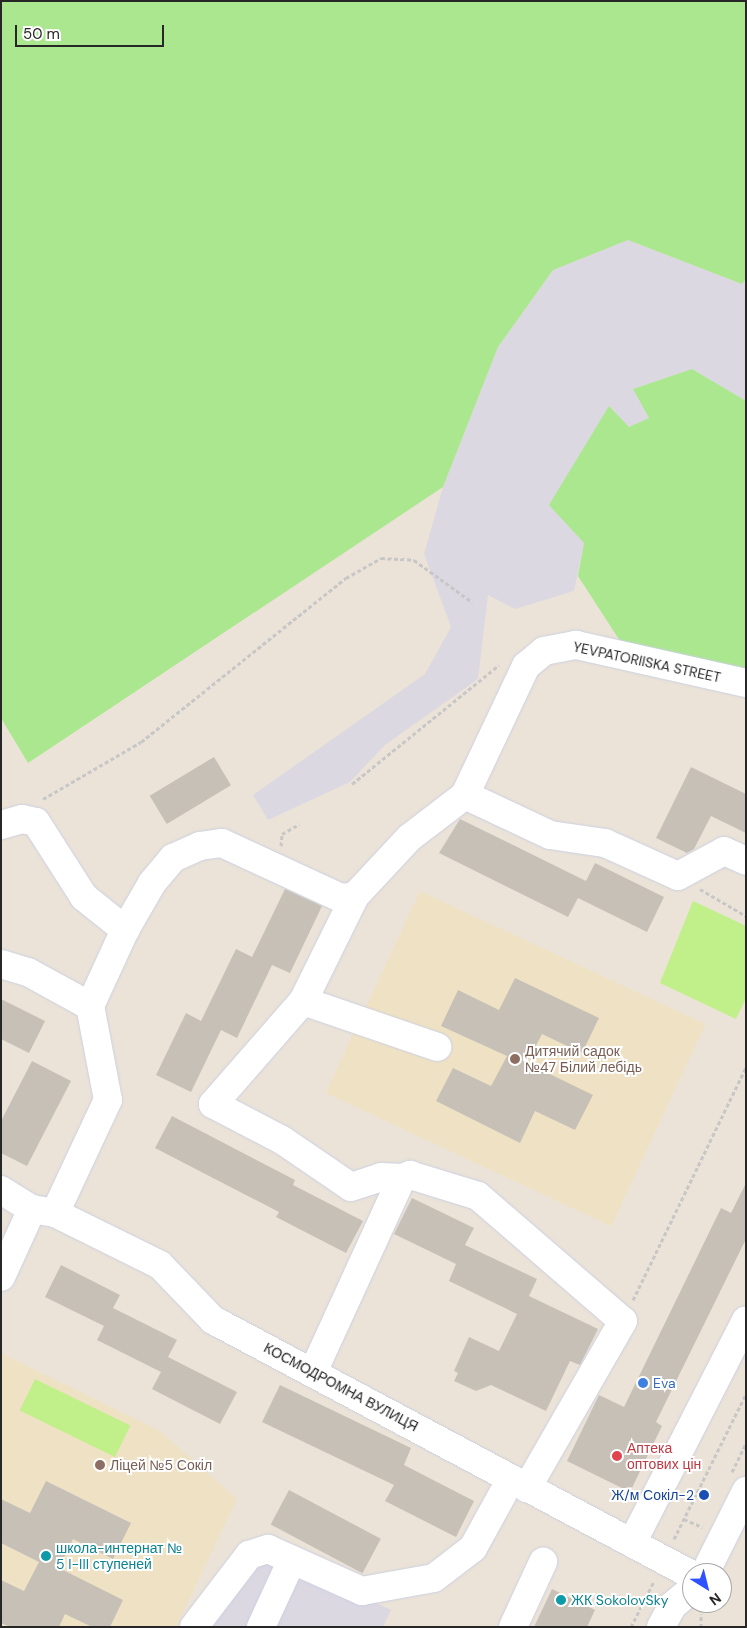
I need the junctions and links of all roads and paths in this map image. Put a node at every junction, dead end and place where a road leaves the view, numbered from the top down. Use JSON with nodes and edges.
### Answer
{"nodes":[{"id":1,"x":472,"y":602,"type":"dead end"},
{"id":2,"x":504,"y":662,"type":"dead end"},
{"id":3,"x":746,"y":683,"type":"edge"},
{"id":4,"x":352,"y":784,"type":"dead end"},
{"id":5,"x":465,"y":795,"type":"junction"},
{"id":6,"x":34,"y":804,"type":"dead end"},
{"id":7,"x":1,"y":825,"type":"edge"},
{"id":8,"x":746,"y":861,"type":"edge"},
{"id":9,"x":678,"y":876,"type":"junction"},
{"id":10,"x":355,"y":896,"type":"junction"},
{"id":11,"x":746,"y":916,"type":"edge"},
{"id":12,"x":125,"y":930,"type":"junction"},
{"id":13,"x":1,"y":964,"type":"edge"},
{"id":14,"x":303,"y":1001,"type":"junction"},
{"id":15,"x":90,"y":1006,"type":"junction"},
{"id":16,"x":437,"y":1047,"type":"dead end"},
{"id":17,"x":746,"y":1066,"type":"edge"},
{"id":18,"x":402,"y":1178,"type":"junction"},
{"id":19,"x":1,"y":1190,"type":"edge"},
{"id":20,"x":43,"y":1211,"type":"junction"},
{"id":21,"x":1,"y":1277,"type":"edge"},
{"id":22,"x":746,"y":1320,"type":"edge"},
{"id":23,"x":623,"y":1321,"type":"junction"},
{"id":24,"x":314,"y":1370,"type":"junction"},
{"id":25,"x":746,"y":1394,"type":"edge"},
{"id":26,"x":519,"y":1484,"type":"junction"},
{"id":27,"x":746,"y":1490,"type":"edge"},
{"id":28,"x":632,"y":1543,"type":"junction"},
{"id":29,"x":292,"y":1560,"type":"junction"},
{"id":30,"x":664,"y":1560,"type":"junction"},
{"id":31,"x":543,"y":1562,"type":"dead end"},
{"id":32,"x":711,"y":1563,"type":"edge"},
{"id":33,"x":682,"y":1570,"type":"edge"},
{"id":34,"x":194,"y":1627,"type":"edge"},
{"id":35,"x":261,"y":1627,"type":"edge"},
{"id":36,"x":512,"y":1627,"type":"edge"},
{"id":37,"x":631,"y":1627,"type":"edge"}],
"edges":[{"from":1,"to":6,"type":"path"},
{"from":2,"to":4,"type":"path"},
{"from":3,"to":5,"type":"street","name":"YEVPATORIISKA STREET"},
{"from":5,"to":9,"type":"street"},
{"from":5,"to":10,"type":"street","name":"YEVPATORIISKA STREET"},
{"from":7,"to":12,"type":"street"},
{"from":8,"to":9,"type":"street"},
{"from":9,"to":11,"type":"path"},
{"from":10,"to":12,"type":"street"},
{"from":10,"to":14,"type":"street","name":"YEVPATORIISKA STREET"},
{"from":12,"to":15,"type":"street"},
{"from":13,"to":15,"type":"street"},
{"from":14,"to":16,"type":"street"},
{"from":14,"to":18,"type":"street","name":"YEVPATORIISKA STREET"},
{"from":15,"to":20,"type":"street"},
{"from":17,"to":23,"type":"path"},
{"from":18,"to":23,"type":"street"},
{"from":18,"to":24,"type":"street"},
{"from":19,"to":20,"type":"street","name":"КОСМОДРОМНА ВУЛИЦЯ"},
{"from":20,"to":21,"type":"street"},
{"from":20,"to":24,"type":"street","name":"КОСМОДРОМНА ВУЛИЦЯ"},
{"from":22,"to":28,"type":"street"},
{"from":23,"to":26,"type":"street"},
{"from":24,"to":26,"type":"street","name":"КОСМОДРОМНА ВУЛИЦЯ"},
{"from":25,"to":30,"type":"path"},
{"from":26,"to":28,"type":"street","name":"КОСМОДРОМНА ВУЛИЦЯ"},
{"from":26,"to":29,"type":"street"},
{"from":27,"to":32,"type":"street"},
{"from":28,"to":30,"type":"street","name":"КОСМОДРОМНА ВУЛИЦЯ"},
{"from":29,"to":34,"type":"street"},
{"from":29,"to":35,"type":"street"},
{"from":30,"to":33,"type":"street","name":"КОСМОДРОМНА ВУЛИЦЯ"},
{"from":30,"to":37,"type":"path"},
{"from":31,"to":36,"type":"street"}]}
